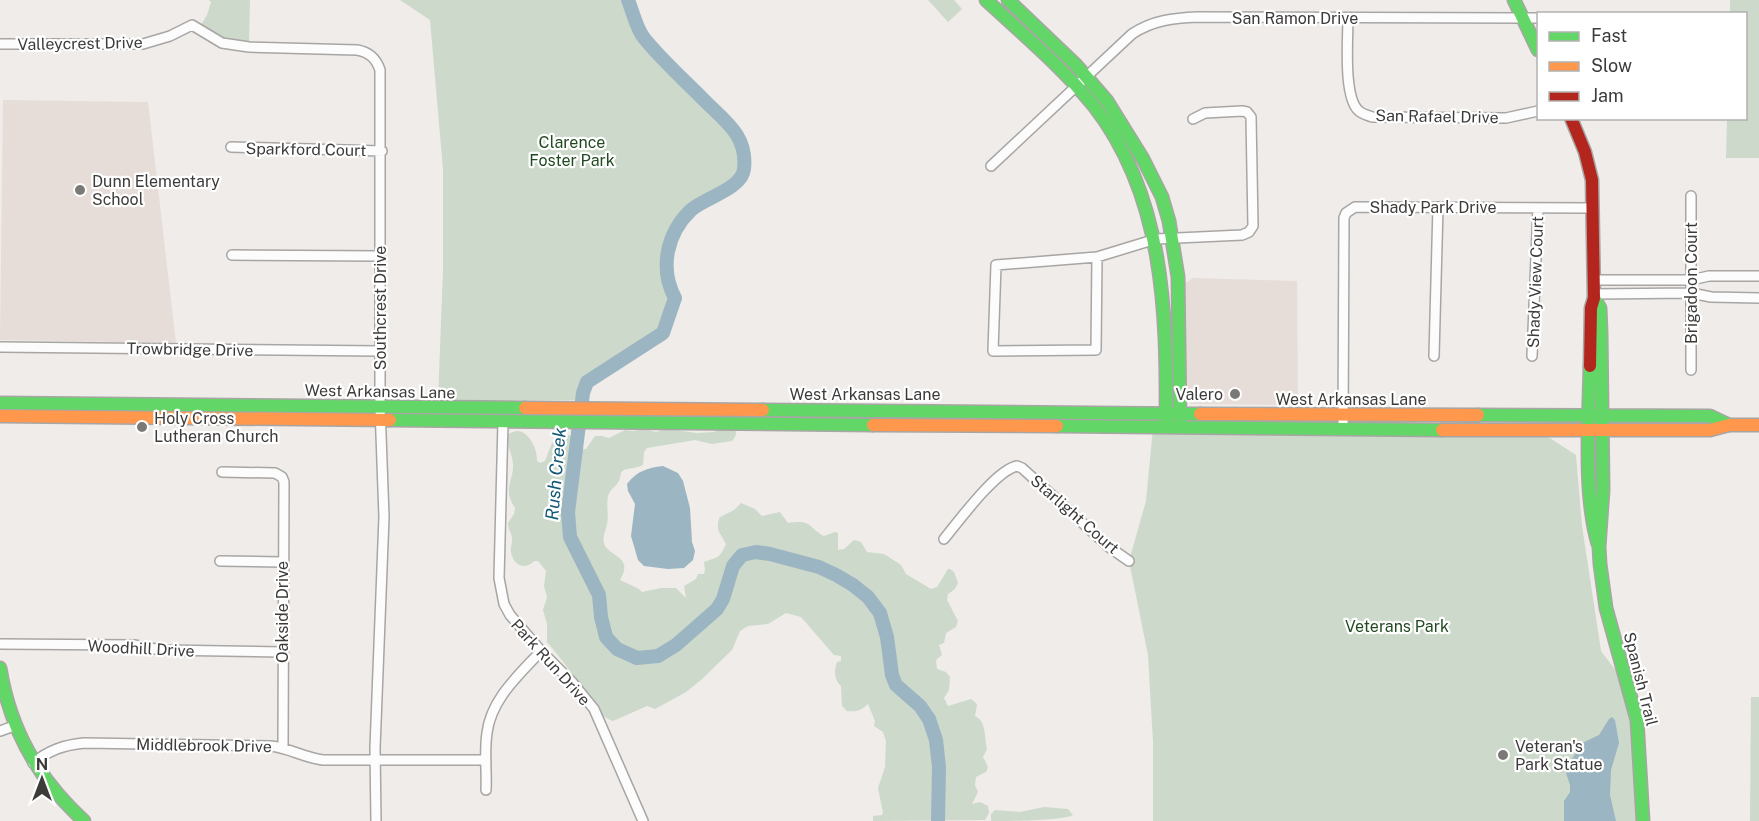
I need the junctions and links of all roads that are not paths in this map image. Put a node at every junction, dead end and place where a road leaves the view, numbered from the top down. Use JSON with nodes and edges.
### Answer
{"nodes":[{"id":1,"x":986,"y":0,"type":"edge"},
{"id":2,"x":1514,"y":0,"type":"edge"},
{"id":3,"x":1015,"y":2,"type":"edge"},
{"id":4,"x":1348,"y":18,"type":"junction"},
{"id":5,"x":1523,"y":18,"type":"junction"},
{"id":6,"x":1537,"y":18,"type":"edge"},
{"id":7,"x":192,"y":25,"type":"joint"},
{"id":8,"x":0,"y":44,"type":"edge"},
{"id":9,"x":1537,"y":46,"type":"edge"},
{"id":10,"x":1086,"y":76,"type":"junction"},
{"id":11,"x":1076,"y":87,"type":"junction"},
{"id":12,"x":1537,"y":111,"type":"edge"},
{"id":13,"x":1193,"y":119,"type":"dead end"},
{"id":14,"x":1572,"y":120,"type":"edge"},
{"id":15,"x":231,"y":147,"type":"dead end"},
{"id":16,"x":382,"y":150,"type":"junction"},
{"id":17,"x":991,"y":166,"type":"dead end"},
{"id":18,"x":1691,"y":196,"type":"dead end"},
{"id":19,"x":1438,"y":207,"type":"junction"},
{"id":20,"x":1538,"y":208,"type":"junction"},
{"id":21,"x":1593,"y":208,"type":"junction"},
{"id":22,"x":1172,"y":238,"type":"junction"},
{"id":23,"x":1156,"y":239,"type":"junction"},
{"id":24,"x":232,"y":255,"type":"dead end"},
{"id":25,"x":380,"y":256,"type":"junction"},
{"id":26,"x":1097,"y":257,"type":"junction"},
{"id":27,"x":1759,"y":276,"type":"edge"},
{"id":28,"x":1594,"y":280,"type":"junction"},
{"id":29,"x":1691,"y":280,"type":"junction"},
{"id":30,"x":1691,"y":293,"type":"junction"},
{"id":31,"x":1594,"y":296,"type":"junction"},
{"id":32,"x":1759,"y":298,"type":"edge"},
{"id":33,"x":0,"y":347,"type":"edge"},
{"id":34,"x":380,"y":351,"type":"junction"},
{"id":35,"x":1434,"y":356,"type":"dead end"},
{"id":36,"x":1532,"y":356,"type":"dead end"},
{"id":37,"x":1691,"y":370,"type":"dead end"},
{"id":38,"x":0,"y":403,"type":"edge"},
{"id":39,"x":380,"y":407,"type":"junction"},
{"id":40,"x":1166,"y":413,"type":"junction"},
{"id":41,"x":1180,"y":413,"type":"junction"},
{"id":42,"x":1343,"y":415,"type":"junction"},
{"id":43,"x":1588,"y":415,"type":"junction"},
{"id":44,"x":1602,"y":415,"type":"junction"},
{"id":45,"x":0,"y":416,"type":"edge"},
{"id":46,"x":380,"y":420,"type":"junction"},
{"id":47,"x":503,"y":422,"type":"junction"},
{"id":48,"x":1729,"y":424,"type":"junction"},
{"id":49,"x":1759,"y":424,"type":"edge"},
{"id":50,"x":1166,"y":428,"type":"junction"},
{"id":51,"x":1180,"y":428,"type":"junction"},
{"id":52,"x":1343,"y":428,"type":"junction"},
{"id":53,"x":1588,"y":431,"type":"junction"},
{"id":54,"x":1602,"y":431,"type":"junction"},
{"id":55,"x":222,"y":472,"type":"dead end"},
{"id":56,"x":944,"y":539,"type":"dead end"},
{"id":57,"x":1599,"y":547,"type":"junction"},
{"id":58,"x":220,"y":561,"type":"dead end"},
{"id":59,"x":1129,"y":561,"type":"dead end"},
{"id":60,"x":282,"y":562,"type":"junction"},
{"id":61,"x":0,"y":644,"type":"edge"},
{"id":62,"x":541,"y":651,"type":"junction"},
{"id":63,"x":282,"y":652,"type":"junction"},
{"id":64,"x":0,"y":668,"type":"edge"},
{"id":65,"x":14,"y":726,"type":"junction"},
{"id":66,"x":0,"y":731,"type":"edge"},
{"id":67,"x":283,"y":747,"type":"junction"},
{"id":68,"x":375,"y":760,"type":"junction"},
{"id":69,"x":486,"y":760,"type":"junction"},
{"id":70,"x":33,"y":763,"type":"junction"},
{"id":71,"x":486,"y":790,"type":"dead end"},
{"id":72,"x":84,"y":821,"type":"edge"},
{"id":73,"x":376,"y":821,"type":"edge"},
{"id":74,"x":643,"y":821,"type":"edge"},
{"id":75,"x":1643,"y":821,"type":"edge"}],
"edges":[{"from":1,"to":11,"type":"main road"},
{"from":2,"to":5,"type":"main road"},
{"from":3,"to":10,"type":"main road"},
{"from":4,"to":5,"type":"street","name":"San Ramon Drive"},
{"from":4,"to":10,"type":"street","name":"San Ramon Drive"},
{"from":4,"to":12,"type":"street","name":"San Rafael Drive"},
{"from":5,"to":6,"type":"street","name":"San Ramon Drive"},
{"from":5,"to":9,"type":"main road"},
{"from":7,"to":8,"type":"street","name":"Valleycrest Drive"},
{"from":7,"to":16,"type":"street","name":"Southcrest Drive"},
{"from":10,"to":11,"type":"street","name":"San Ramon Drive"},
{"from":10,"to":22,"type":"main road"},
{"from":11,"to":17,"type":"street","name":"San Ramon Drive"},
{"from":11,"to":23,"type":"main road"},
{"from":13,"to":22,"type":"street"},
{"from":14,"to":21,"type":"main road","name":"Spanish Trail"},
{"from":15,"to":16,"type":"street","name":"Sparkford Court"},
{"from":16,"to":25,"type":"street","name":"Southcrest Drive"},
{"from":18,"to":29,"type":"street","name":"Brigadoon Court"},
{"from":19,"to":20,"type":"street","name":"Shady Park Drive"},
{"from":19,"to":35,"type":"street"},
{"from":19,"to":42,"type":"street","name":"Shady Park Drive"},
{"from":20,"to":21,"type":"street","name":"Shady Park Drive"},
{"from":20,"to":36,"type":"street","name":"Shady View Court"},
{"from":21,"to":28,"type":"main road","name":"Spanish Trail"},
{"from":22,"to":23,"type":"street"},
{"from":22,"to":41,"type":"main road"},
{"from":23,"to":26,"type":"street"},
{"from":23,"to":40,"type":"main road"},
{"from":24,"to":25,"type":"street"},
{"from":25,"to":34,"type":"street","name":"Southcrest Drive"},
{"from":26,"to":26,"type":"street"},
{"from":27,"to":29,"type":"street"},
{"from":28,"to":29,"type":"street"},
{"from":28,"to":31,"type":"main road","name":"Spanish Trail"},
{"from":29,"to":30,"type":"street","name":"Brigadoon Court"},
{"from":30,"to":31,"type":"street"},
{"from":30,"to":32,"type":"street"},
{"from":30,"to":37,"type":"street","name":"Brigadoon Court"},
{"from":31,"to":43,"type":"main road","name":"Spanish Trail"},
{"from":31,"to":44,"type":"main road","name":"Spanish Trail"},
{"from":33,"to":34,"type":"street","name":"Trowbridge Drive"},
{"from":34,"to":39,"type":"street","name":"Southcrest Drive"},
{"from":38,"to":39,"type":"main road","name":"West Arkansas Lane"},
{"from":39,"to":40,"type":"main road","name":"West Arkansas Lane"},
{"from":39,"to":46,"type":"street","name":"Southcrest Drive"},
{"from":40,"to":41,"type":"main road","name":"West Arkansas Lane"},
{"from":40,"to":50,"type":"main road"},
{"from":41,"to":42,"type":"main road","name":"West Arkansas Lane"},
{"from":41,"to":51,"type":"main road"},
{"from":42,"to":43,"type":"main road","name":"West Arkansas Lane"},
{"from":42,"to":52,"type":"street","name":"Shady Park Drive"},
{"from":43,"to":44,"type":"main road","name":"West Arkansas Lane"},
{"from":43,"to":53,"type":"main road","name":"Spanish Trail"},
{"from":44,"to":48,"type":"main road","name":"West Arkansas Lane"},
{"from":44,"to":54,"type":"main road","name":"Spanish Trail"},
{"from":45,"to":46,"type":"main road","name":"West Arkansas Lane"},
{"from":46,"to":47,"type":"main road","name":"West Arkansas Lane"},
{"from":46,"to":68,"type":"street","name":"Southcrest Drive"},
{"from":47,"to":50,"type":"main road","name":"West Arkansas Lane"},
{"from":47,"to":62,"type":"street","name":"Park Run Drive"},
{"from":48,"to":49,"type":"main road","name":"West Arkansas Lane"},
{"from":48,"to":54,"type":"main road","name":"West Arkansas Lane"},
{"from":50,"to":51,"type":"main road","name":"West Arkansas Lane"},
{"from":51,"to":52,"type":"main road","name":"West Arkansas Lane"},
{"from":52,"to":53,"type":"main road","name":"West Arkansas Lane"},
{"from":53,"to":54,"type":"main road","name":"West Arkansas Lane"},
{"from":53,"to":57,"type":"main road","name":"Spanish Trail"},
{"from":54,"to":57,"type":"main road","name":"Spanish Trail"},
{"from":55,"to":60,"type":"street","name":"Oakside Drive"},
{"from":56,"to":59,"type":"street","name":"Starlight Court"},
{"from":57,"to":75,"type":"main road","name":"Spanish Trail"},
{"from":58,"to":60,"type":"street"},
{"from":60,"to":63,"type":"street","name":"Oakside Drive"},
{"from":61,"to":63,"type":"street","name":"Woodhill Drive"},
{"from":62,"to":69,"type":"street"},
{"from":62,"to":74,"type":"street","name":"Park Run Drive"},
{"from":63,"to":67,"type":"street","name":"Oakside Drive"},
{"from":64,"to":65,"type":"main road"},
{"from":65,"to":66,"type":"street"},
{"from":65,"to":70,"type":"main road"},
{"from":67,"to":68,"type":"street","name":"Middlebrook Drive"},
{"from":67,"to":70,"type":"street","name":"Middlebrook Drive"},
{"from":68,"to":69,"type":"street","name":"Middlebrook Drive"},
{"from":68,"to":73,"type":"street","name":"Southcrest Drive"},
{"from":69,"to":71,"type":"street"},
{"from":70,"to":72,"type":"main road"}]}
